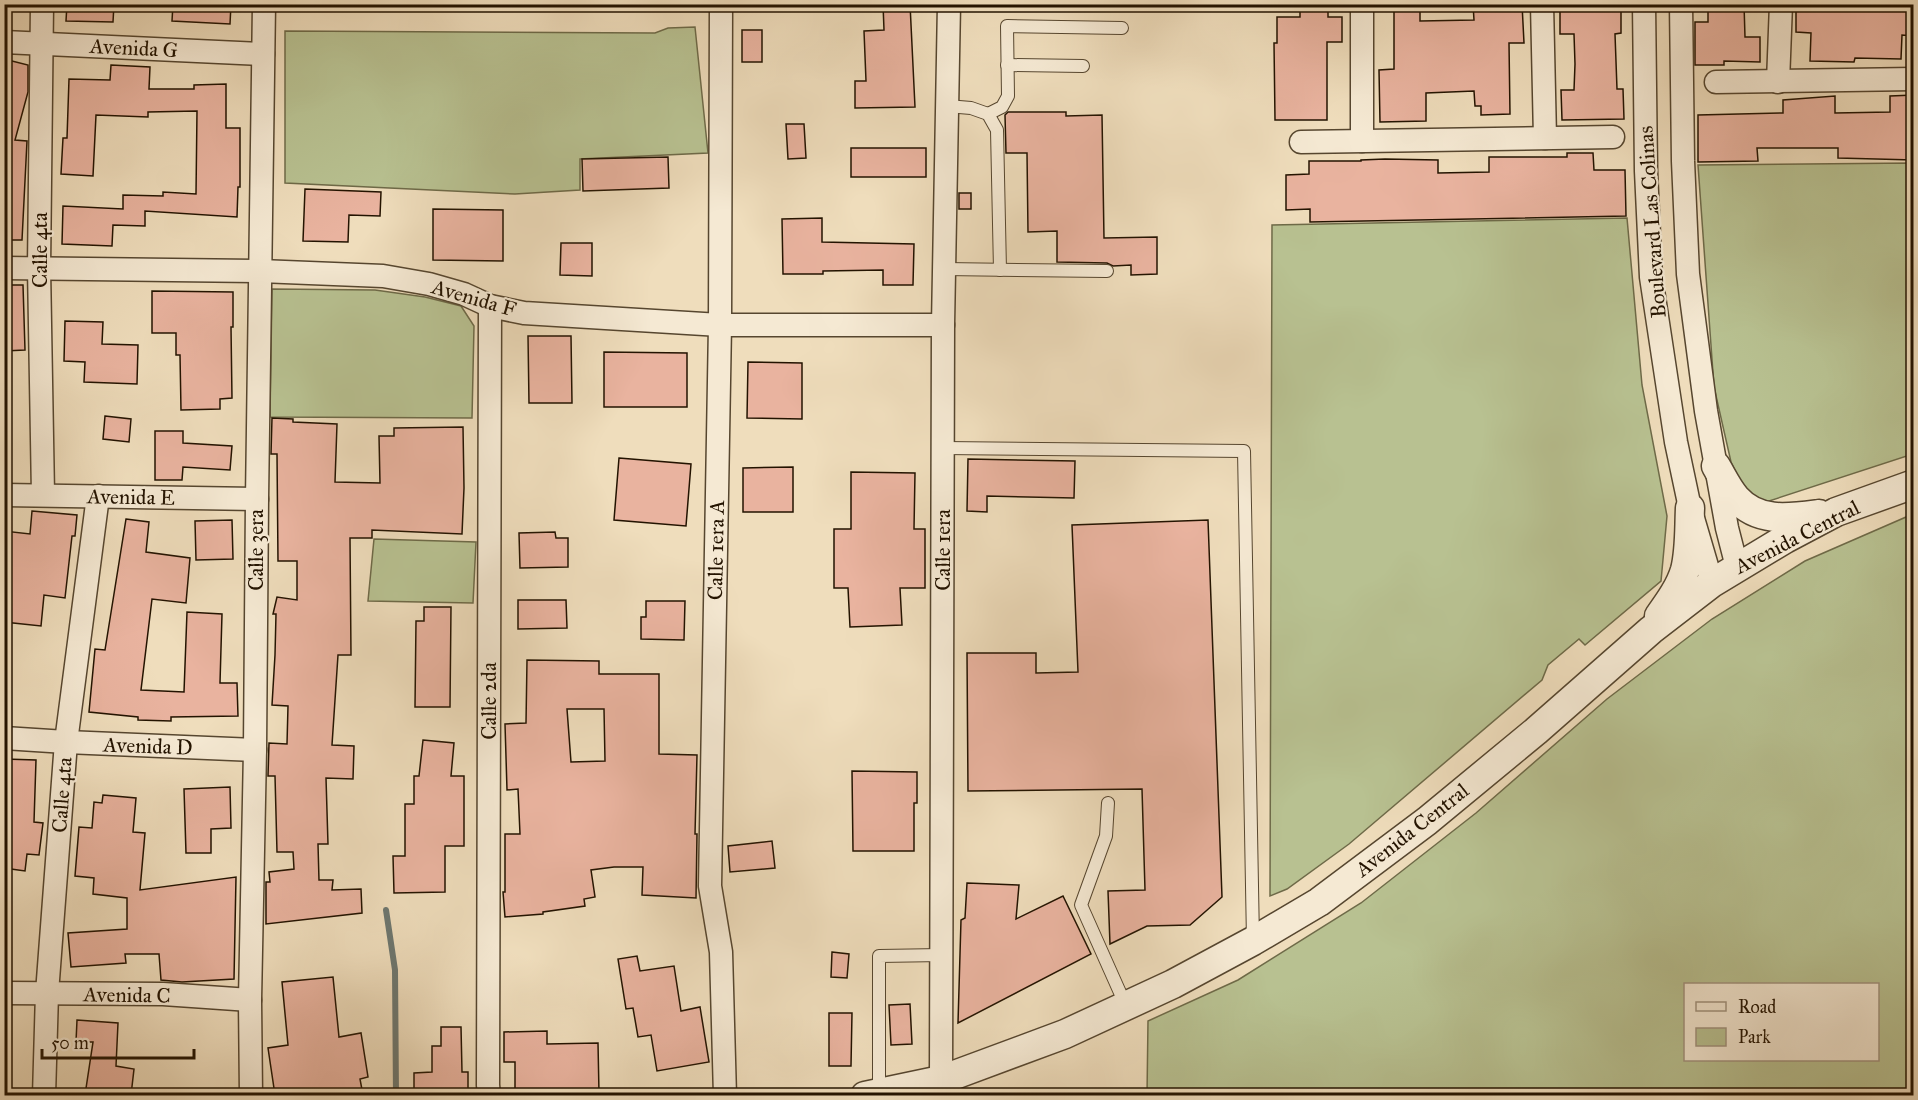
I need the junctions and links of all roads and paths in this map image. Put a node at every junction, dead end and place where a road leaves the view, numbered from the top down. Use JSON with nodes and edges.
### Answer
{"nodes":[{"id":1,"x":42,"y":4,"type":"edge"},
{"id":2,"x":264,"y":4,"type":"edge"},
{"id":3,"x":721,"y":4,"type":"edge"},
{"id":4,"x":949,"y":4,"type":"edge"},
{"id":5,"x":1362,"y":4,"type":"edge"},
{"id":6,"x":1542,"y":4,"type":"edge"},
{"id":7,"x":1644,"y":4,"type":"edge"},
{"id":8,"x":1681,"y":4,"type":"edge"},
{"id":9,"x":1781,"y":4,"type":"edge"},
{"id":10,"x":1122,"y":28,"type":"dead end"},
{"id":11,"x":4,"y":42,"type":"edge"},
{"id":12,"x":42,"y":43,"type":"junction"},
{"id":13,"x":263,"y":54,"type":"junction"},
{"id":14,"x":1007,"y":65,"type":"junction"},
{"id":15,"x":1083,"y":66,"type":"dead end"},
{"id":16,"x":1914,"y":79,"type":"edge"},
{"id":17,"x":1778,"y":81,"type":"junction"},
{"id":18,"x":1716,"y":82,"type":"dead end"},
{"id":19,"x":947,"y":106,"type":"junction"},
{"id":20,"x":988,"y":114,"type":"junction"},
{"id":21,"x":1613,"y":136,"type":"dead end"},
{"id":22,"x":1545,"y":138,"type":"junction"},
{"id":23,"x":1362,"y":141,"type":"junction"},
{"id":24,"x":1300,"y":142,"type":"dead end"},
{"id":25,"x":4,"y":267,"type":"edge"},
{"id":26,"x":39,"y":268,"type":"junction"},
{"id":27,"x":944,"y":269,"type":"junction"},
{"id":28,"x":1000,"y":270,"type":"junction"},
{"id":29,"x":260,"y":271,"type":"junction"},
{"id":30,"x":1107,"y":271,"type":"dead end"},
{"id":31,"x":1688,"y":274,"type":"junction"},
{"id":32,"x":1651,"y":277,"type":"junction"},
{"id":33,"x":490,"y":306,"type":"junction"},
{"id":34,"x":720,"y":325,"type":"junction"},
{"id":35,"x":943,"y":325,"type":"junction"},
{"id":36,"x":943,"y":448,"type":"junction"},
{"id":37,"x":1716,"y":466,"type":"junction"},
{"id":38,"x":1914,"y":484,"type":"edge"},
{"id":39,"x":4,"y":495,"type":"edge"},
{"id":40,"x":43,"y":495,"type":"junction"},
{"id":41,"x":98,"y":496,"type":"junction"},
{"id":42,"x":256,"y":499,"type":"junction"},
{"id":43,"x":1690,"y":508,"type":"junction"},
{"id":44,"x":1836,"y":512,"type":"junction"},
{"id":45,"x":1737,"y":567,"type":"junction"},
{"id":46,"x":1712,"y":584,"type":"junction"},
{"id":47,"x":1651,"y":630,"type":"junction"},
{"id":48,"x":4,"y":738,"type":"edge"},
{"id":49,"x":66,"y":742,"type":"junction"},
{"id":50,"x":255,"y":750,"type":"junction"},
{"id":51,"x":1108,"y":803,"type":"dead end"},
{"id":52,"x":1253,"y":941,"type":"junction"},
{"id":53,"x":942,"y":955,"type":"junction"},
{"id":54,"x":4,"y":993,"type":"edge"},
{"id":55,"x":47,"y":993,"type":"junction"},
{"id":56,"x":250,"y":1000,"type":"junction"},
{"id":57,"x":1126,"y":1006,"type":"junction"},
{"id":58,"x":940,"y":1088,"type":"edge"},
{"id":59,"x":872,"y":1094,"type":"edge"},
{"id":60,"x":44,"y":1095,"type":"edge"},
{"id":61,"x":251,"y":1095,"type":"edge"},
{"id":62,"x":489,"y":1095,"type":"edge"},
{"id":63,"x":725,"y":1095,"type":"edge"}],
"edges":[{"from":1,"to":12,"type":"street","name":"Calle 4ta"},
{"from":2,"to":13,"type":"street","name":"Calle 3era"},
{"from":3,"to":34,"type":"street","name":"Calle 1era A"},
{"from":4,"to":19,"type":"street","name":"Calle 1era"},
{"from":5,"to":23,"type":"street"},
{"from":6,"to":22,"type":"street"},
{"from":7,"to":32,"type":"street","name":"Boulevard Las Colinas"},
{"from":8,"to":31,"type":"street","name":"Boulevard Las Colinas"},
{"from":9,"to":17,"type":"street"},
{"from":10,"to":14,"type":"lane"},
{"from":11,"to":12,"type":"street","name":"Avenida G"},
{"from":12,"to":13,"type":"street","name":"Avenida G"},
{"from":12,"to":26,"type":"street","name":"Calle 4ta"},
{"from":13,"to":29,"type":"street","name":"Calle 3era"},
{"from":14,"to":15,"type":"lane"},
{"from":14,"to":20,"type":"lane"},
{"from":16,"to":17,"type":"street"},
{"from":17,"to":18,"type":"street"},
{"from":19,"to":20,"type":"lane"},
{"from":19,"to":27,"type":"street","name":"Calle 1era"},
{"from":20,"to":28,"type":"lane"},
{"from":21,"to":22,"type":"street"},
{"from":22,"to":23,"type":"street"},
{"from":23,"to":24,"type":"street"},
{"from":25,"to":26,"type":"street","name":"Avenida F"},
{"from":26,"to":29,"type":"street","name":"Avenida F"},
{"from":26,"to":40,"type":"street","name":"Calle 4ta"},
{"from":27,"to":28,"type":"lane"},
{"from":27,"to":35,"type":"street","name":"Calle 1era"},
{"from":28,"to":30,"type":"lane"},
{"from":29,"to":33,"type":"street","name":"Avenida F"},
{"from":29,"to":42,"type":"street","name":"Calle 3era"},
{"from":31,"to":32,"type":"street"},
{"from":31,"to":37,"type":"street","name":"Boulevard Las Colinas"},
{"from":32,"to":43,"type":"street","name":"Boulevard Las Colinas"},
{"from":33,"to":34,"type":"street","name":"Avenida F"},
{"from":33,"to":62,"type":"street","name":"Calle 2da"},
{"from":34,"to":35,"type":"street","name":"Avenida F"},
{"from":34,"to":63,"type":"street","name":"Calle 1era A"},
{"from":35,"to":36,"type":"street","name":"Calle 1era"},
{"from":36,"to":52,"type":"lane"},
{"from":36,"to":53,"type":"street","name":"Calle 1era"},
{"from":37,"to":44,"type":"street"},
{"from":37,"to":45,"type":"street","name":"Boulevard Las Colinas"},
{"from":38,"to":44,"type":"street","name":"Avenida Central"},
{"from":39,"to":40,"type":"street","name":"Avenida E"},
{"from":40,"to":41,"type":"street","name":"Avenida E"},
{"from":41,"to":42,"type":"street","name":"Avenida E"},
{"from":41,"to":49,"type":"street","name":"Calle 4ta"},
{"from":42,"to":50,"type":"street","name":"Calle 3era"},
{"from":43,"to":46,"type":"street","name":"Boulevard Las Colinas"},
{"from":43,"to":47,"type":"street"},
{"from":44,"to":45,"type":"street","name":"Avenida Central"},
{"from":45,"to":46,"type":"street","name":"Avenida Central"},
{"from":46,"to":47,"type":"street","name":"Avenida Central"},
{"from":47,"to":52,"type":"street","name":"Avenida Central"},
{"from":48,"to":49,"type":"street","name":"Avenida D"},
{"from":49,"to":50,"type":"street","name":"Avenida D"},
{"from":49,"to":55,"type":"street","name":"Calle 4ta"},
{"from":50,"to":56,"type":"street","name":"Calle 3era"},
{"from":51,"to":57,"type":"lane"},
{"from":52,"to":57,"type":"street","name":"Avenida Central"},
{"from":53,"to":58,"type":"street","name":"Calle 1era"},
{"from":53,"to":59,"type":"lane"},
{"from":54,"to":55,"type":"street","name":"Avenida C"},
{"from":55,"to":56,"type":"street","name":"Avenida C"},
{"from":55,"to":60,"type":"street","name":"Calle 4ta"},
{"from":56,"to":61,"type":"street","name":"Calle 3era"},
{"from":57,"to":58,"type":"street","name":"Avenida Central"},
{"from":58,"to":59,"type":"street","name":"Avenida Central"}]}
